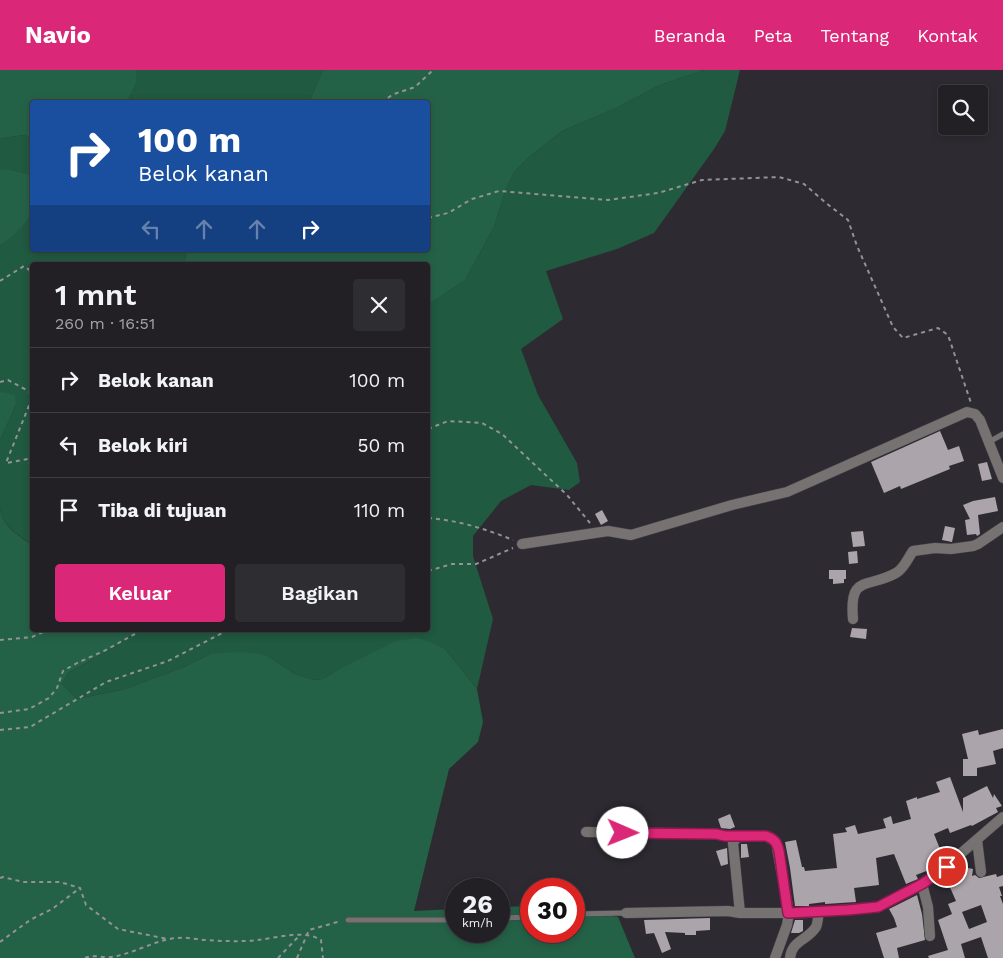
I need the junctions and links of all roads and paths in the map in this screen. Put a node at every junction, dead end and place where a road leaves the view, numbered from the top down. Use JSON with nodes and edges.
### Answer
{"nodes":[{"id":1,"x":433,"y":70,"type":"edge"},
{"id":2,"x":384,"y":100,"type":"edge"},
{"id":3,"x":430,"y":218,"type":"edge"},
{"id":4,"x":30,"y":270,"type":"edge"},
{"id":5,"x":0,"y":281,"type":"edge"},
{"id":6,"x":0,"y":382,"type":"edge"},
{"id":7,"x":30,"y":392,"type":"edge"},
{"id":8,"x":30,"y":403,"type":"edge"},
{"id":9,"x":975,"y":414,"type":"junction"},
{"id":10,"x":430,"y":428,"type":"edge"},
{"id":11,"x":1003,"y":434,"type":"edge"},
{"id":12,"x":989,"y":442,"type":"junction"},
{"id":13,"x":30,"y":464,"type":"edge"},
{"id":14,"x":1003,"y":478,"type":"edge"},
{"id":15,"x":430,"y":518,"type":"edge"},
{"id":16,"x":1003,"y":527,"type":"edge"},
{"id":17,"x":608,"y":531,"type":"junction"},
{"id":18,"x":522,"y":544,"type":"junction"},
{"id":19,"x":430,"y":571,"type":"edge"},
{"id":20,"x":853,"y":619,"type":"dead end"},
{"id":21,"x":44,"y":632,"type":"edge"},
{"id":22,"x":138,"y":632,"type":"edge"},
{"id":23,"x":224,"y":632,"type":"edge"},
{"id":24,"x":0,"y":640,"type":"edge"},
{"id":25,"x":0,"y":714,"type":"edge"},
{"id":26,"x":0,"y":730,"type":"edge"},
{"id":27,"x":1003,"y":817,"type":"edge"},
{"id":28,"x":586,"y":832,"type":"dead end"},
{"id":29,"x":738,"y":837,"type":"junction"},
{"id":30,"x":977,"y":840,"type":"junction"},
{"id":31,"x":981,"y":872,"type":"dead end"},
{"id":32,"x":0,"y":878,"type":"edge"},
{"id":33,"x":922,"y":884,"type":"junction"},
{"id":34,"x":80,"y":888,"type":"junction"},
{"id":35,"x":819,"y":911,"type":"junction"},
{"id":36,"x":626,"y":912,"type":"joint"},
{"id":37,"x":740,"y":913,"type":"junction"},
{"id":38,"x":788,"y":913,"type":"junction"},
{"id":39,"x":585,"y":914,"type":"edge"},
{"id":40,"x":348,"y":920,"type":"joint"},
{"id":41,"x":445,"y":920,"type":"edge"},
{"id":42,"x":300,"y":935,"type":"junction"},
{"id":43,"x":306,"y":935,"type":"junction"},
{"id":44,"x":930,"y":936,"type":"dead end"},
{"id":45,"x":170,"y":939,"type":"junction"},
{"id":46,"x":0,"y":942,"type":"edge"},
{"id":47,"x":85,"y":958,"type":"edge"},
{"id":48,"x":278,"y":958,"type":"edge"},
{"id":49,"x":297,"y":958,"type":"edge"},
{"id":50,"x":323,"y":958,"type":"edge"},
{"id":51,"x":775,"y":958,"type":"edge"},
{"id":52,"x":790,"y":958,"type":"edge"}],
"edges":[{"from":1,"to":2,"type":"path"},
{"from":3,"to":9,"type":"path"},
{"from":4,"to":5,"type":"path"},
{"from":6,"to":7,"type":"path"},
{"from":8,"to":13,"type":"path"},
{"from":9,"to":12,"type":"street"},
{"from":9,"to":17,"type":"street"},
{"from":10,"to":17,"type":"path"},
{"from":11,"to":12,"type":"lane"},
{"from":12,"to":14,"type":"street"},
{"from":15,"to":18,"type":"path"},
{"from":16,"to":20,"type":"street"},
{"from":17,"to":18,"type":"street"},
{"from":18,"to":19,"type":"path"},
{"from":21,"to":24,"type":"path"},
{"from":22,"to":25,"type":"path"},
{"from":23,"to":26,"type":"path"},
{"from":27,"to":30,"type":"street"},
{"from":28,"to":29,"type":"street"},
{"from":29,"to":37,"type":"street"},
{"from":29,"to":38,"type":"street"},
{"from":30,"to":31,"type":"street"},
{"from":30,"to":33,"type":"street"},
{"from":32,"to":34,"type":"path"},
{"from":33,"to":35,"type":"street"},
{"from":33,"to":44,"type":"street"},
{"from":34,"to":45,"type":"path"},
{"from":34,"to":46,"type":"path"},
{"from":35,"to":38,"type":"street"},
{"from":35,"to":52,"type":"street"},
{"from":36,"to":37,"type":"street"},
{"from":36,"to":39,"type":"lane"},
{"from":37,"to":38,"type":"street"},
{"from":38,"to":51,"type":"street"},
{"from":40,"to":41,"type":"lane"},
{"from":40,"to":43,"type":"path"},
{"from":42,"to":43,"type":"path"},
{"from":42,"to":45,"type":"path"},
{"from":42,"to":48,"type":"path"},
{"from":43,"to":49,"type":"path"},
{"from":43,"to":50,"type":"path"},
{"from":45,"to":47,"type":"path"}]}
